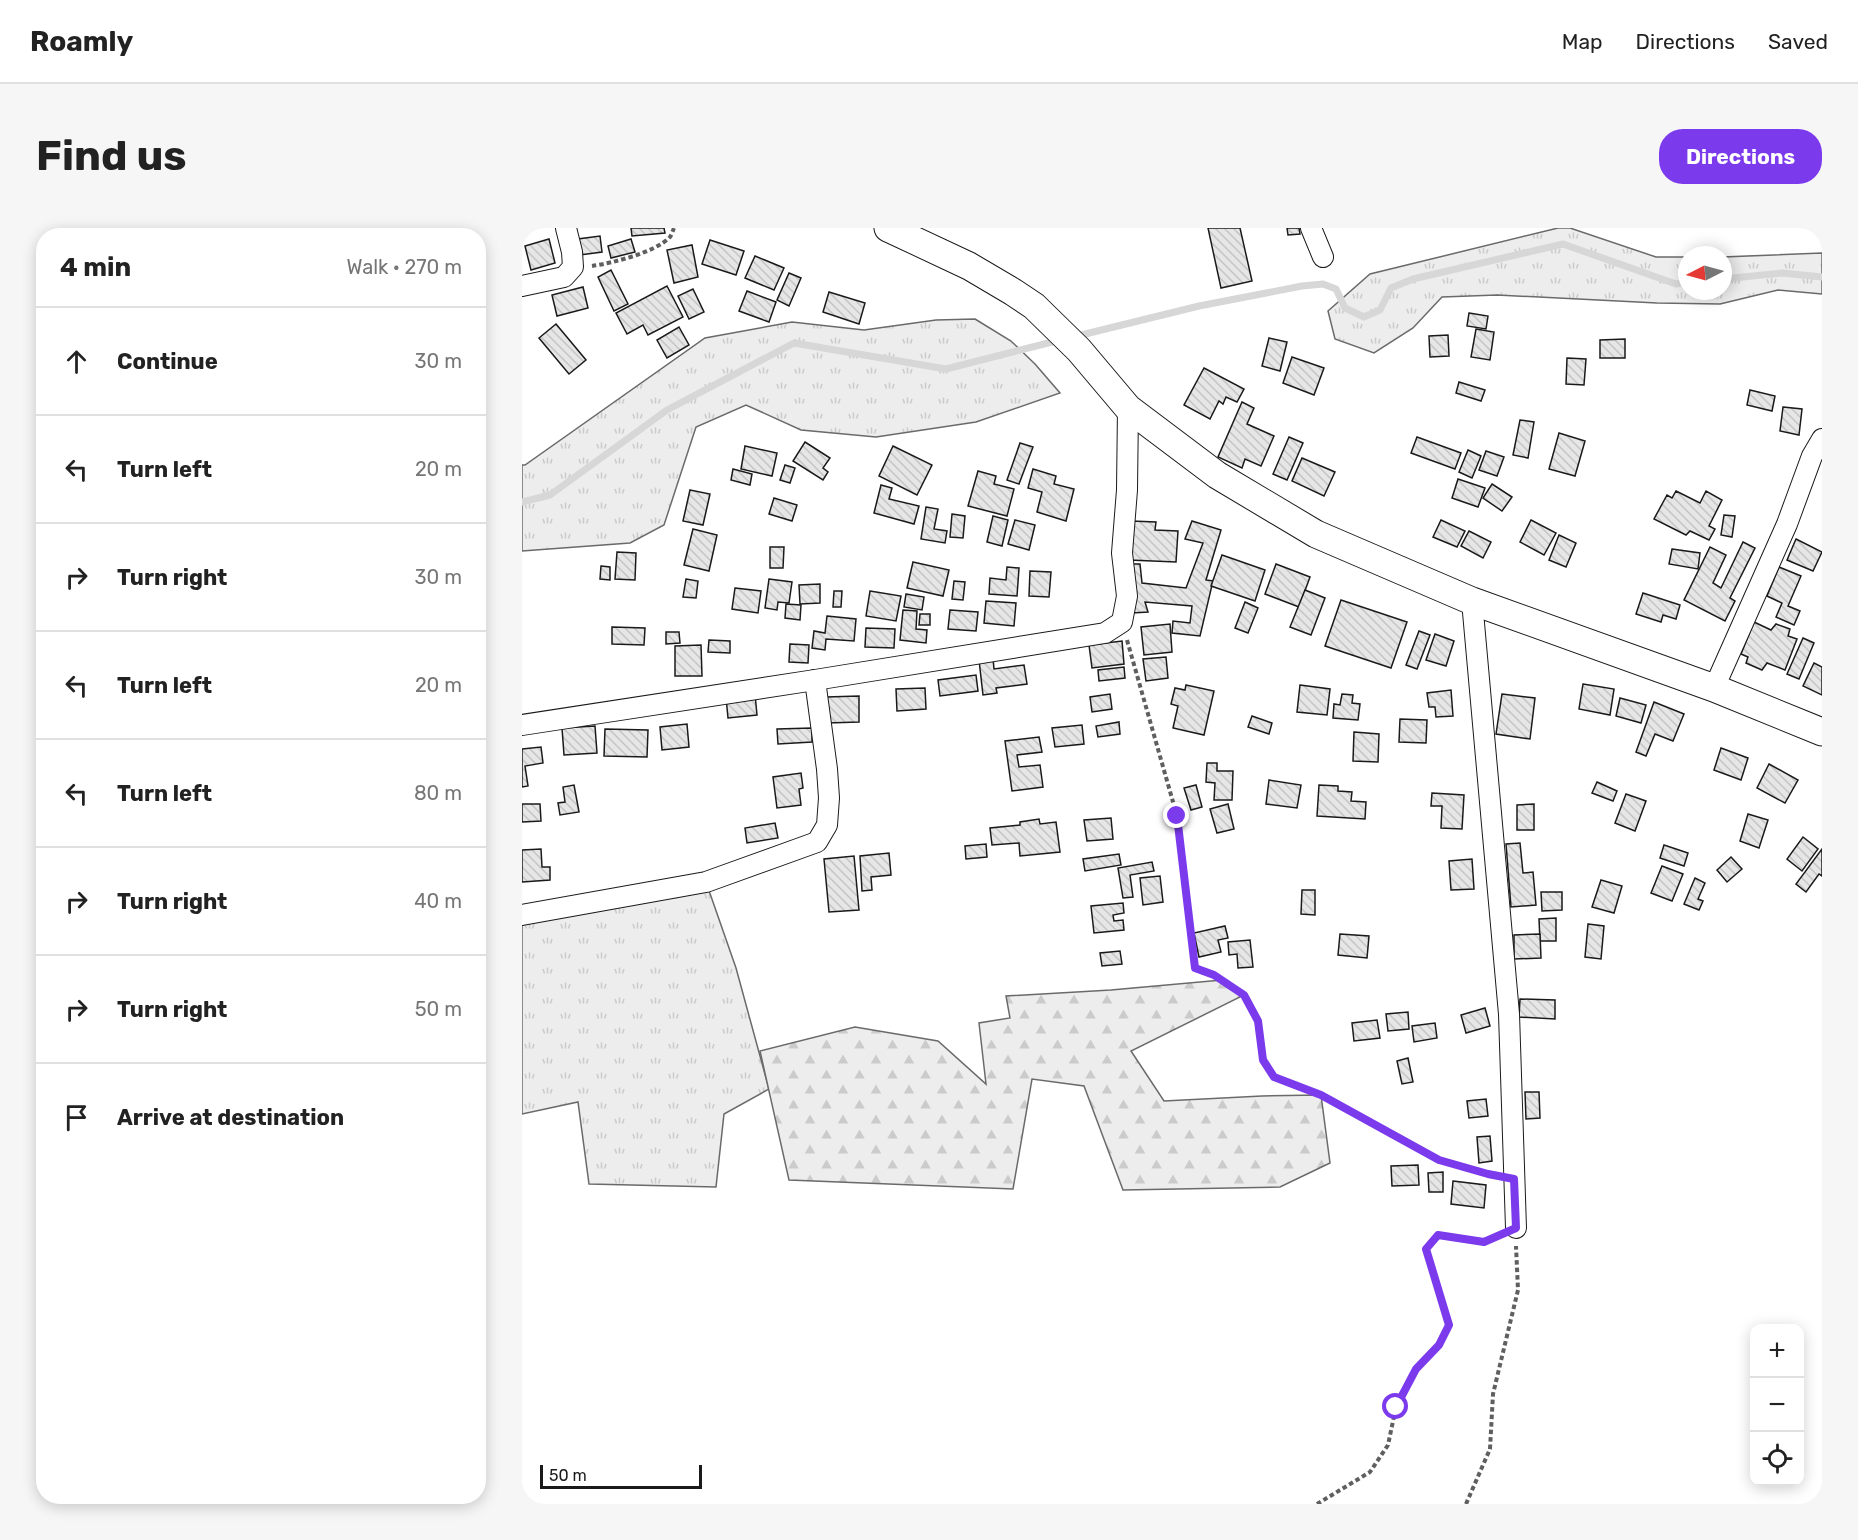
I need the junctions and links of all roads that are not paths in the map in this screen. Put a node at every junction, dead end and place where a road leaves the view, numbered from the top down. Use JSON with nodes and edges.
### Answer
{"nodes":[{"id":1,"x":566,"y":228,"type":"edge"},
{"id":2,"x":888,"y":228,"type":"edge"},
{"id":3,"x":1311,"y":228,"type":"edge"},
{"id":4,"x":1323,"y":257,"type":"dead end"},
{"id":5,"x":522,"y":286,"type":"edge"},
{"id":6,"x":1128,"y":408,"type":"junction"},
{"id":7,"x":1822,"y":439,"type":"edge"},
{"id":8,"x":1472,"y":601,"type":"junction"},
{"id":9,"x":815,"y":680,"type":"junction"},
{"id":10,"x":1714,"y":688,"type":"junction"},
{"id":11,"x":522,"y":725,"type":"edge"},
{"id":12,"x":1822,"y":732,"type":"edge"},
{"id":13,"x":522,"y":915,"type":"edge"},
{"id":14,"x":1516,"y":1228,"type":"road end"}],
"edges":[{"from":1,"to":5,"type":"street"},
{"from":2,"to":6,"type":"main road"},
{"from":3,"to":4,"type":"street"},
{"from":6,"to":8,"type":"main road"},
{"from":6,"to":9,"type":"street"},
{"from":7,"to":10,"type":"street"},
{"from":8,"to":10,"type":"main road"},
{"from":8,"to":14,"type":"street"},
{"from":9,"to":11,"type":"street"},
{"from":9,"to":13,"type":"street"},
{"from":10,"to":12,"type":"main road"}]}
